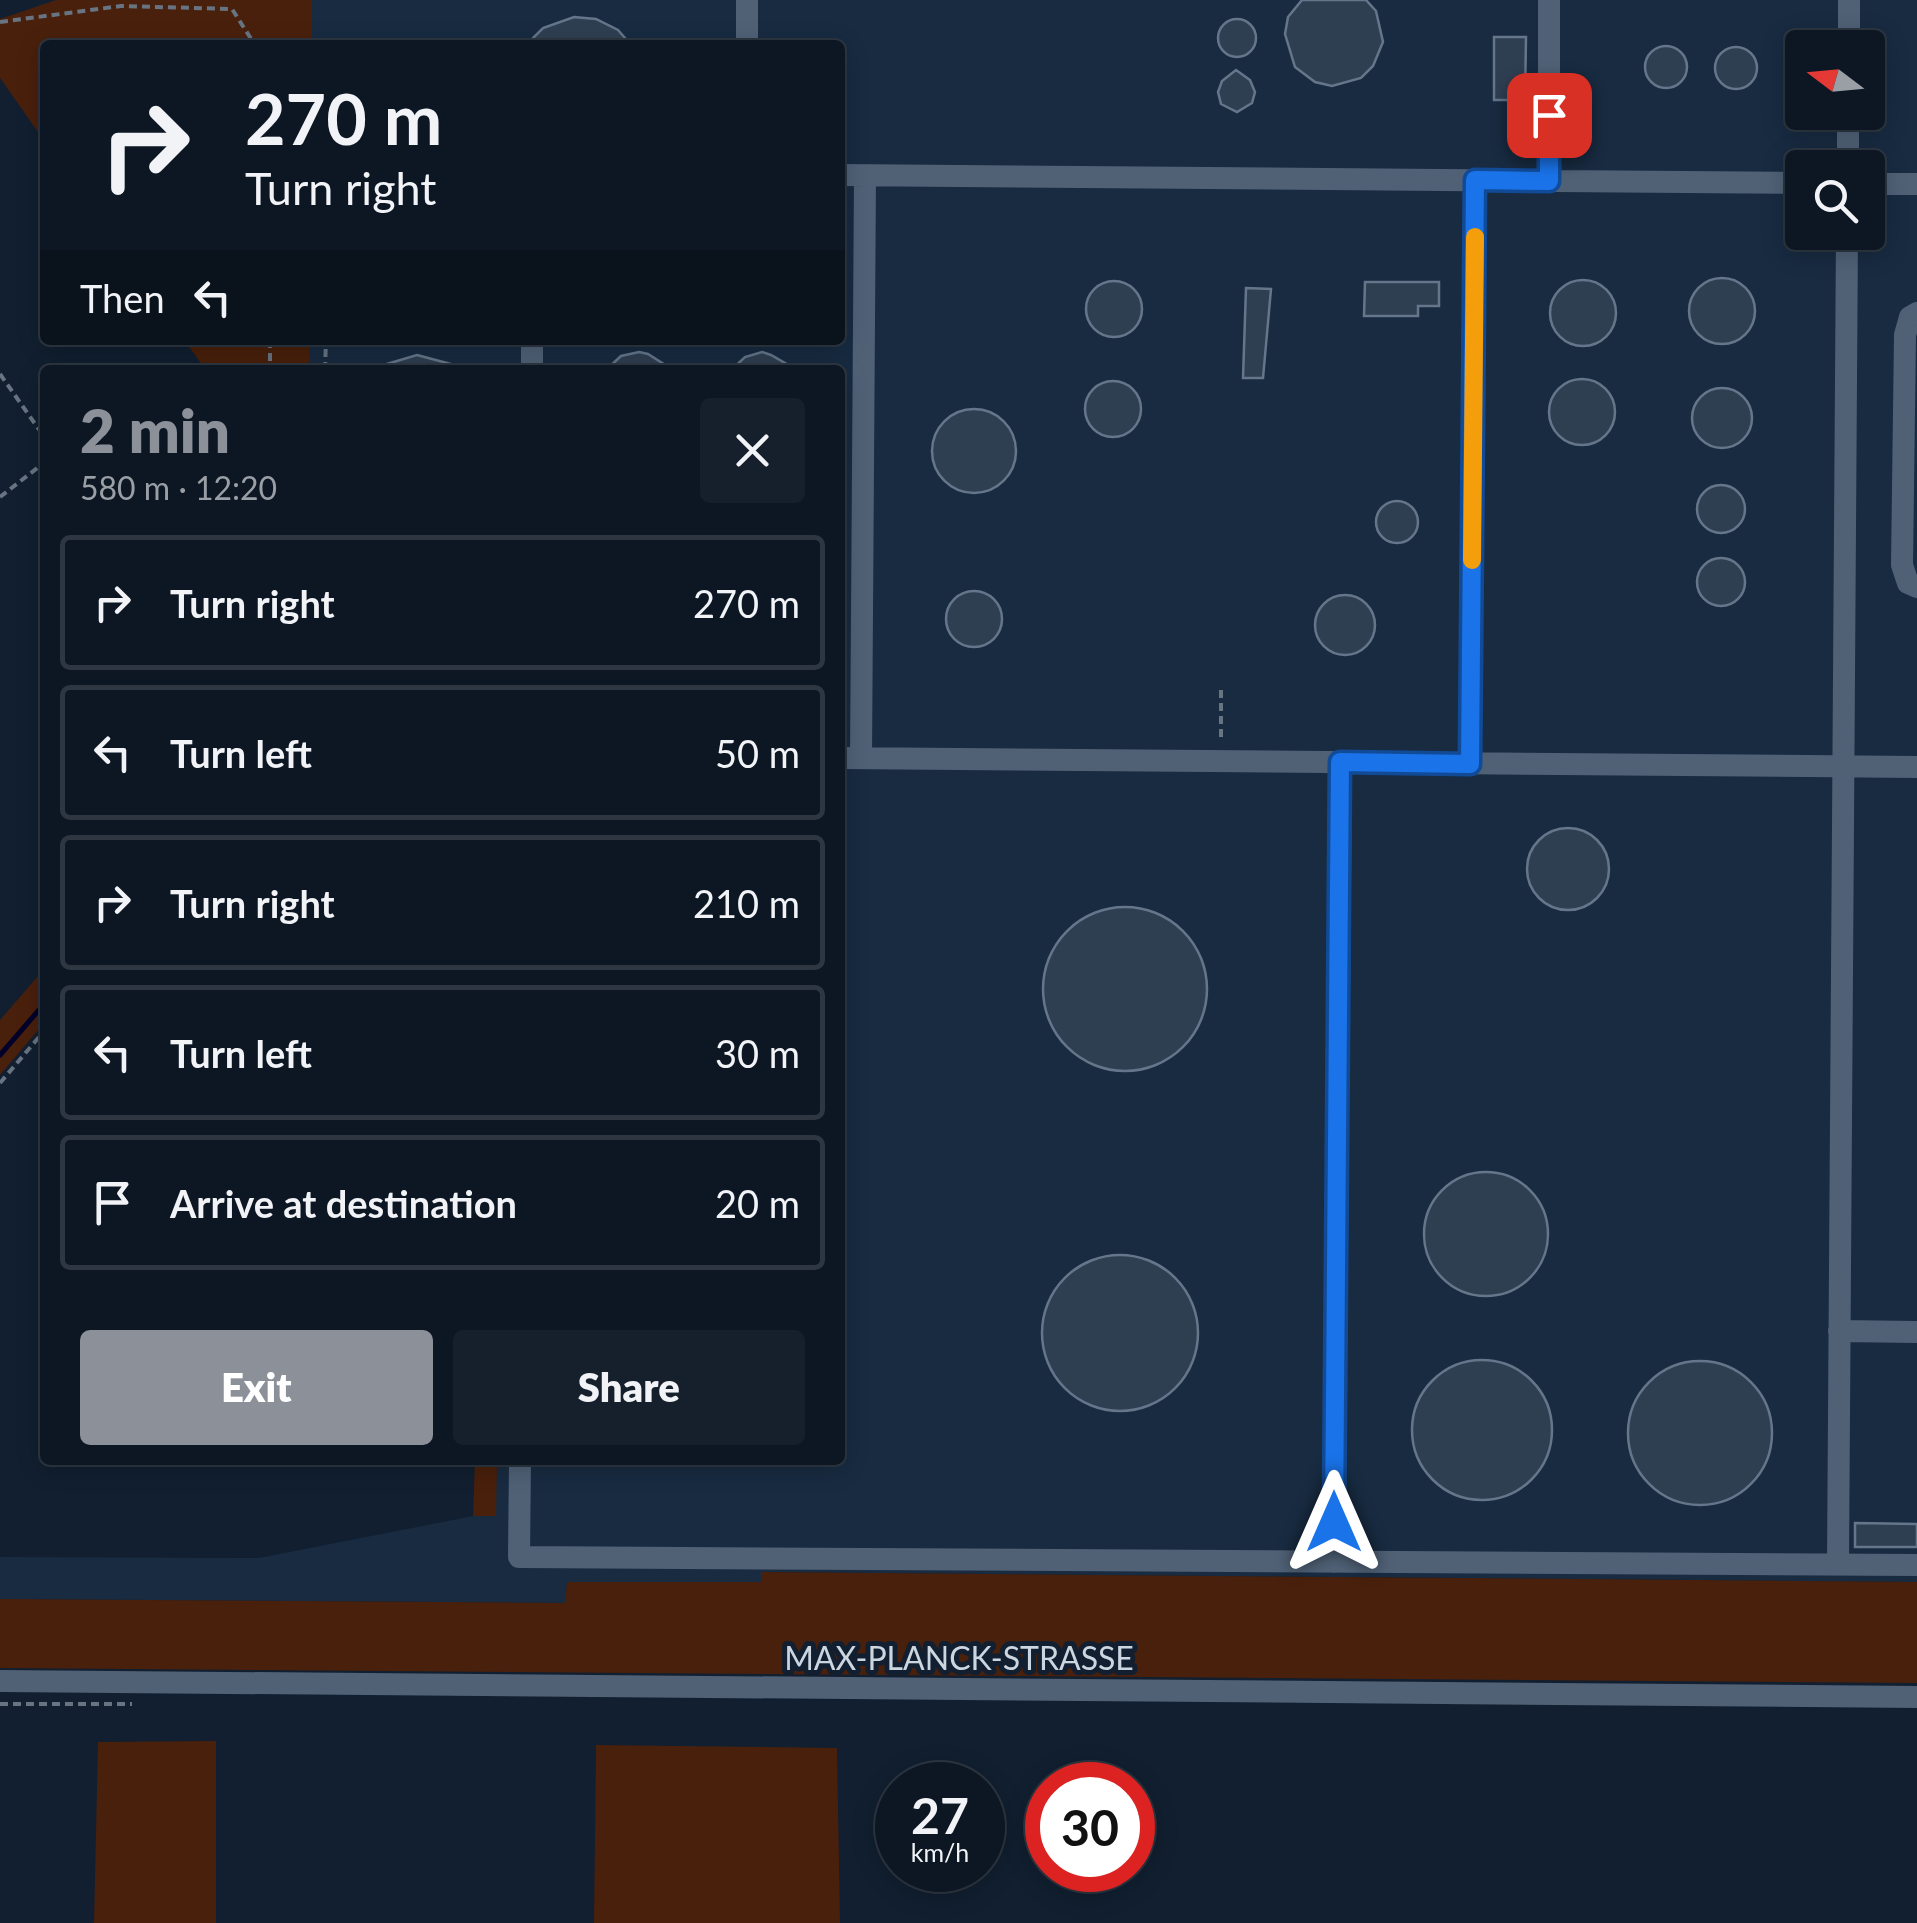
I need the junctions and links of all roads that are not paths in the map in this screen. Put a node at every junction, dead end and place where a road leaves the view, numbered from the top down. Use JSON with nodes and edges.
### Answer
{"nodes":[{"id":1,"x":729,"y":0,"type":"edge"},
{"id":2,"x":1548,"y":0,"type":"edge"},
{"id":3,"x":1849,"y":0,"type":"edge"},
{"id":4,"x":747,"y":10,"type":"edge"},
{"id":5,"x":1849,"y":30,"type":"edge"},
{"id":6,"x":747,"y":40,"type":"edge"},
{"id":7,"x":845,"y":176,"type":"edge"},
{"id":8,"x":865,"y":176,"type":"junction"},
{"id":9,"x":1475,"y":180,"type":"junction"},
{"id":10,"x":1549,"y":181,"type":"junction"},
{"id":11,"x":1785,"y":183,"type":"edge"},
{"id":12,"x":1885,"y":184,"type":"edge"},
{"id":13,"x":1917,"y":184,"type":"edge"},
{"id":14,"x":1848,"y":250,"type":"edge"},
{"id":15,"x":1917,"y":314,"type":"edge"},
{"id":16,"x":1917,"y":587,"type":"edge"},
{"id":17,"x":850,"y":758,"type":"edge"},
{"id":18,"x":1340,"y":762,"type":"junction"},
{"id":19,"x":1470,"y":764,"type":"junction"},
{"id":20,"x":1842,"y":766,"type":"junction"},
{"id":21,"x":1917,"y":767,"type":"edge"},
{"id":22,"x":1840,"y":1331,"type":"junction"},
{"id":23,"x":1917,"y":1332,"type":"edge"},
{"id":24,"x":520,"y":1465,"type":"edge"},
{"id":25,"x":1334,"y":1562,"type":"junction"},
{"id":26,"x":1838,"y":1564,"type":"junction"},
{"id":27,"x":1917,"y":1565,"type":"edge"},
{"id":28,"x":0,"y":1681,"type":"edge"},
{"id":29,"x":1917,"y":1697,"type":"edge"}],
"edges":[{"from":1,"to":4,"type":"street"},
{"from":2,"to":10,"type":"street"},
{"from":3,"to":5,"type":"street"},
{"from":4,"to":6,"type":"street"},
{"from":7,"to":8,"type":"street"},
{"from":8,"to":9,"type":"street"},
{"from":8,"to":17,"type":"street"},
{"from":9,"to":10,"type":"street"},
{"from":9,"to":19,"type":"street"},
{"from":10,"to":11,"type":"street"},
{"from":12,"to":13,"type":"street"},
{"from":14,"to":20,"type":"street"},
{"from":15,"to":16,"type":"street"},
{"from":17,"to":18,"type":"street"},
{"from":18,"to":19,"type":"street"},
{"from":18,"to":25,"type":"street"},
{"from":19,"to":20,"type":"street"},
{"from":20,"to":21,"type":"street"},
{"from":20,"to":22,"type":"street"},
{"from":22,"to":23,"type":"street"},
{"from":22,"to":26,"type":"street"},
{"from":24,"to":25,"type":"street"},
{"from":25,"to":26,"type":"street"},
{"from":26,"to":27,"type":"street"},
{"from":28,"to":29,"type":"street","name":"MAX-PLANCK-STRASSE"}]}
